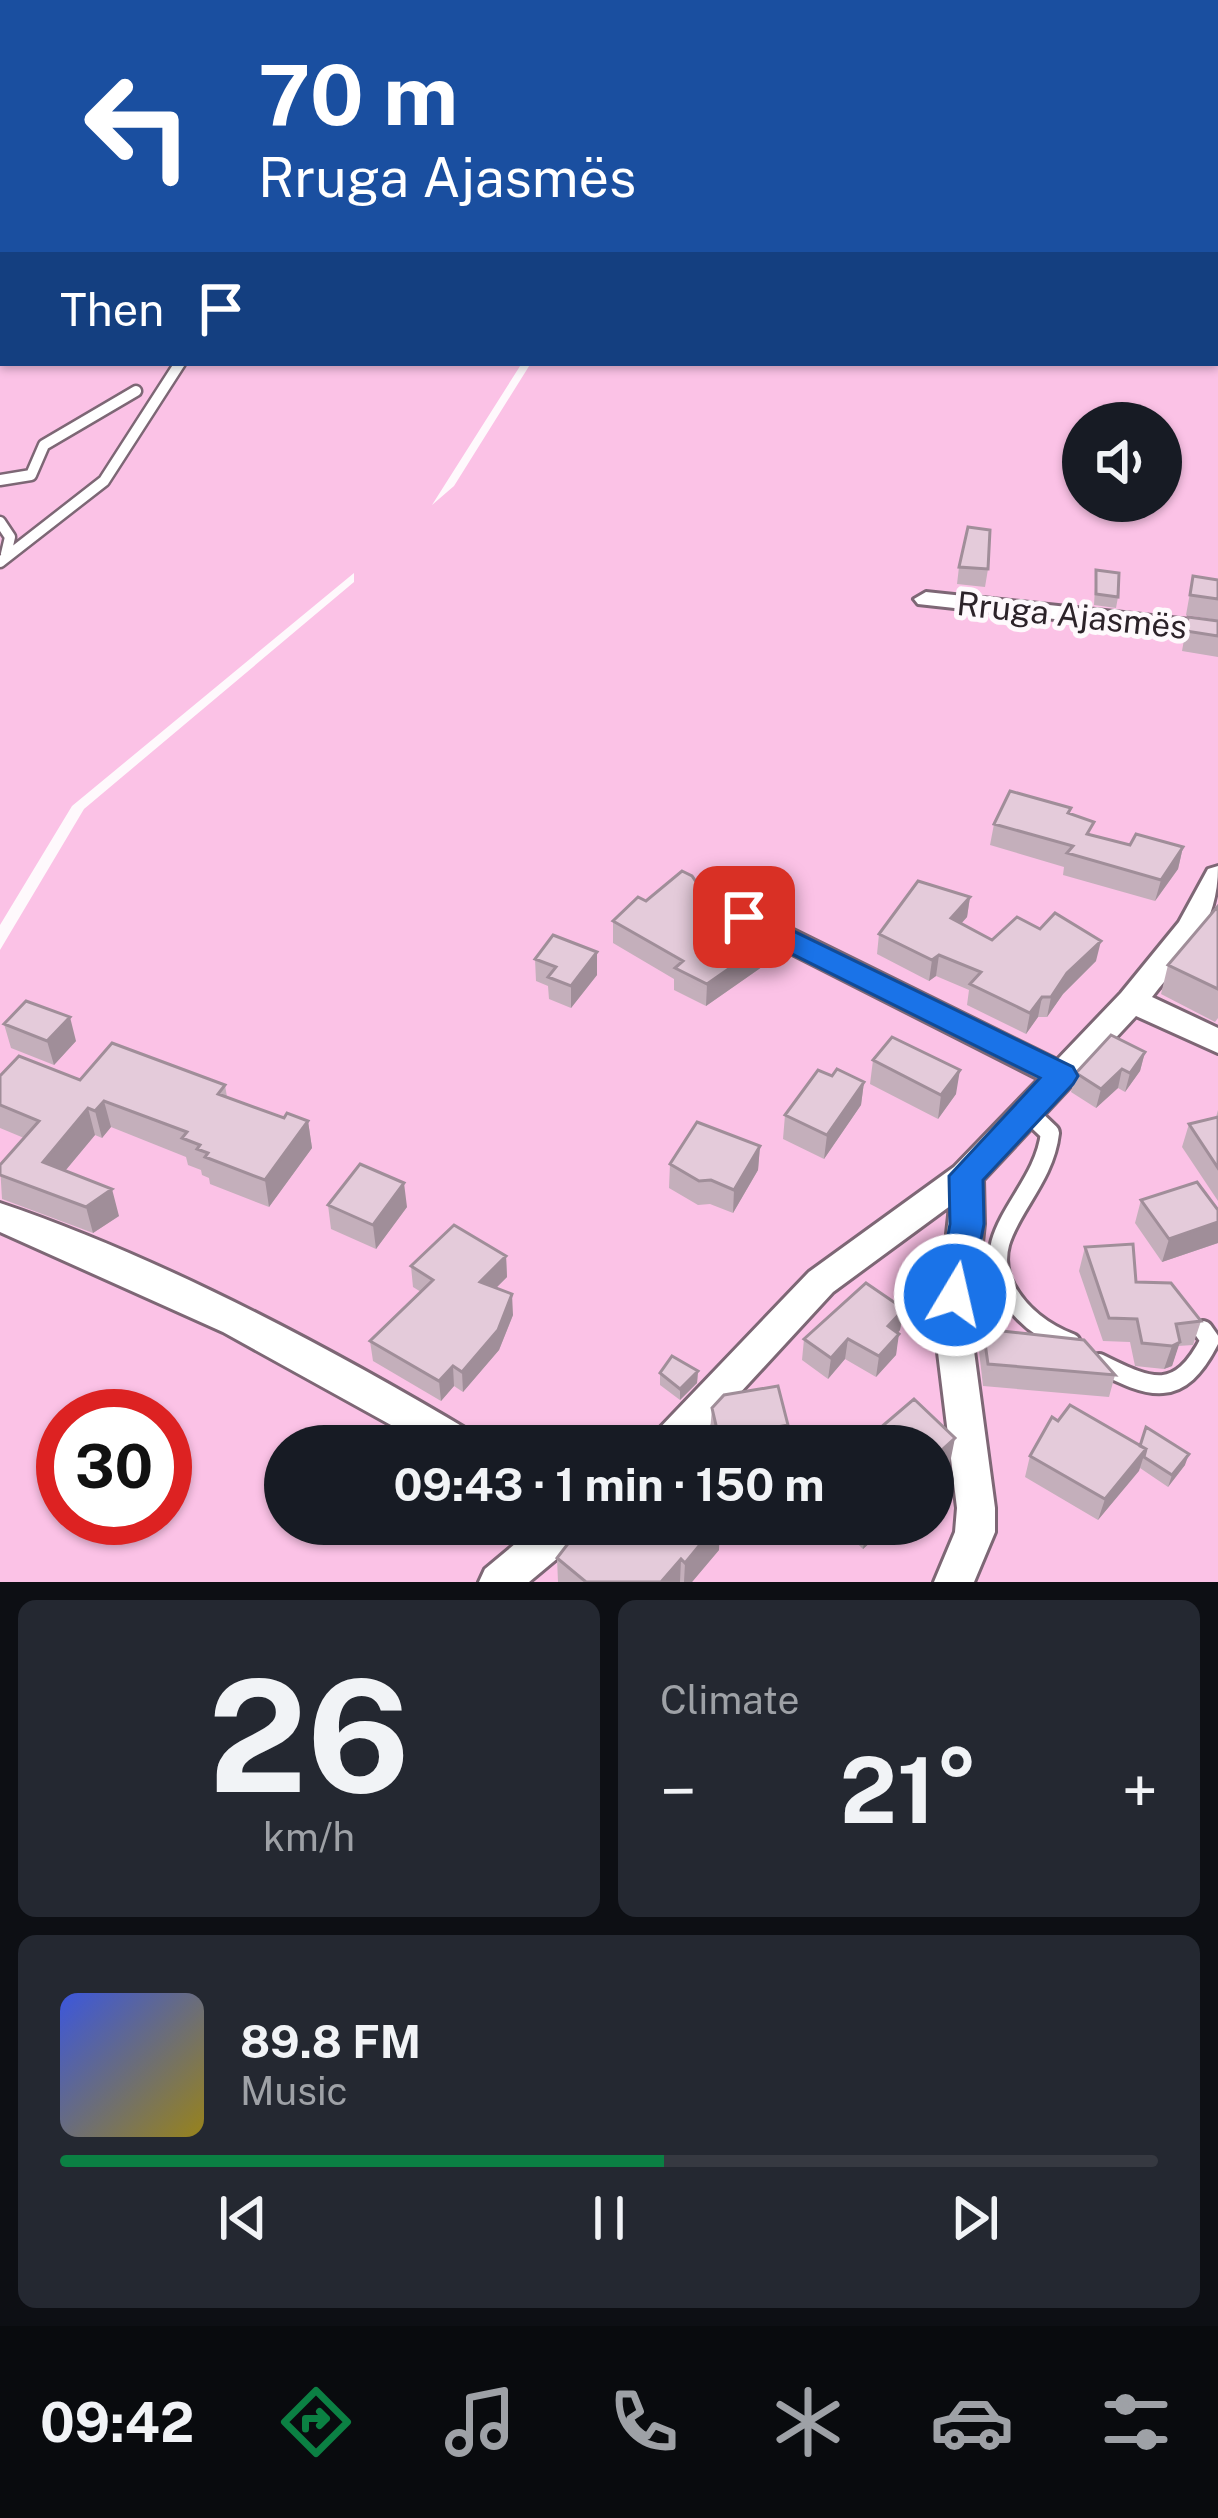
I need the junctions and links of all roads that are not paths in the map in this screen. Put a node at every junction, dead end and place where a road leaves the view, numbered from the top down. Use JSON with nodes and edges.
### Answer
{"nodes":[{"id":1,"x":178,"y":366,"type":"edge"},
{"id":2,"x":136,"y":391,"type":"dead end"},
{"id":3,"x":0,"y":481,"type":"edge"},
{"id":4,"x":0,"y":523,"type":"edge"},
{"id":5,"x":3,"y":558,"type":"edge"},
{"id":6,"x":926,"y":599,"type":"dead end"},
{"id":7,"x":1218,"y":630,"type":"edge"},
{"id":8,"x":1218,"y":876,"type":"edge"},
{"id":9,"x":744,"y":917,"type":"edge"},
{"id":10,"x":1132,"y":1001,"type":"junction"},
{"id":11,"x":1218,"y":1040,"type":"edge"},
{"id":12,"x":1062,"y":1076,"type":"junction"},
{"id":13,"x":1027,"y":1111,"type":"junction"},
{"id":14,"x":966,"y":1176,"type":"junction"},
{"id":15,"x":0,"y":1217,"type":"edge"},
{"id":16,"x":1202,"y":1330,"type":"edge"},
{"id":17,"x":426,"y":1425,"type":"edge"},
{"id":18,"x":687,"y":1425,"type":"edge"},
{"id":19,"x":544,"y":1545,"type":"edge"},
{"id":20,"x":499,"y":1582,"type":"edge"},
{"id":21,"x":953,"y":1582,"type":"edge"}],
"edges":[{"from":1,"to":5,"type":"lane"},
{"from":2,"to":3,"type":"lane"},
{"from":4,"to":5,"type":"lane"},
{"from":6,"to":7,"type":"street","name":"Rruga Ajasmës"},
{"from":8,"to":10,"type":"street"},
{"from":9,"to":12,"type":"street"},
{"from":10,"to":11,"type":"street"},
{"from":10,"to":12,"type":"street"},
{"from":12,"to":13,"type":"street"},
{"from":13,"to":14,"type":"street"},
{"from":13,"to":16,"type":"lane"},
{"from":14,"to":18,"type":"street"},
{"from":14,"to":21,"type":"street"},
{"from":15,"to":17,"type":"street"},
{"from":19,"to":20,"type":"street"}]}
